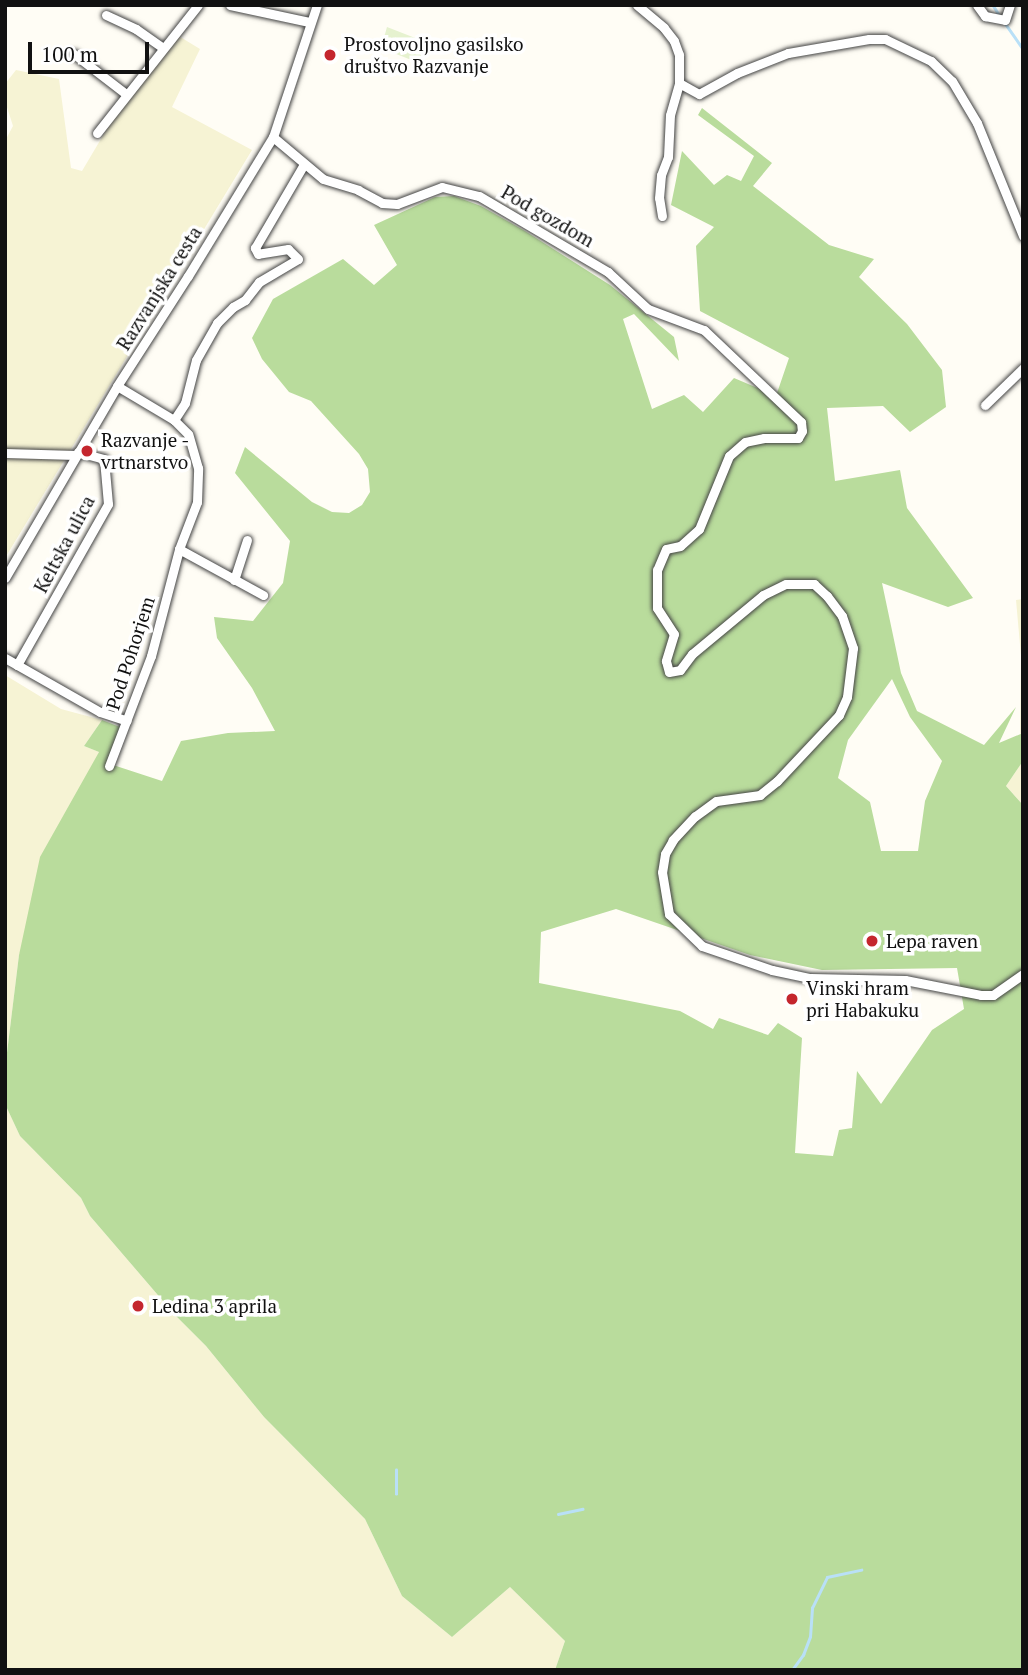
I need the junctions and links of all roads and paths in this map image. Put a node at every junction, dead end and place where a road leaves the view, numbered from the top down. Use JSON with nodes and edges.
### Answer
{"nodes":[{"id":1,"x":198,"y":5,"type":"edge"},
{"id":2,"x":230,"y":5,"type":"edge"},
{"id":3,"x":317,"y":5,"type":"edge"},
{"id":4,"x":638,"y":5,"type":"edge"},
{"id":5,"x":977,"y":5,"type":"edge"},
{"id":6,"x":1010,"y":5,"type":"edge"},
{"id":7,"x":106,"y":15,"type":"dead end"},
{"id":8,"x":309,"y":22,"type":"junction"},
{"id":9,"x":163,"y":47,"type":"junction"},
{"id":10,"x":74,"y":54,"type":"dead end"},
{"id":11,"x":679,"y":83,"type":"junction"},
{"id":12,"x":126,"y":94,"type":"junction"},
{"id":13,"x":97,"y":133,"type":"dead end"},
{"id":14,"x":273,"y":136,"type":"junction"},
{"id":15,"x":304,"y":164,"type":"junction"},
{"id":16,"x":663,"y":216,"type":"dead end"},
{"id":17,"x":1023,"y":236,"type":"edge"},
{"id":18,"x":1023,"y":368,"type":"edge"},
{"id":19,"x":117,"y":386,"type":"junction"},
{"id":20,"x":985,"y":405,"type":"dead end"},
{"id":21,"x":174,"y":420,"type":"junction"},
{"id":22,"x":5,"y":453,"type":"edge"},
{"id":23,"x":77,"y":453,"type":"junction"},
{"id":24,"x":247,"y":540,"type":"dead end"},
{"id":25,"x":179,"y":549,"type":"junction"},
{"id":26,"x":5,"y":578,"type":"edge"},
{"id":27,"x":234,"y":580,"type":"junction"},
{"id":28,"x":263,"y":595,"type":"dead end"},
{"id":29,"x":5,"y":658,"type":"edge"},
{"id":30,"x":17,"y":665,"type":"junction"},
{"id":31,"x":127,"y":721,"type":"junction"},
{"id":32,"x":109,"y":766,"type":"dead end"},
{"id":33,"x":1023,"y":974,"type":"edge"}],
"edges":[{"from":1,"to":9,"type":"street"},
{"from":2,"to":8,"type":"street"},
{"from":3,"to":8,"type":"street","name":"Razvanjska cesta"},
{"from":4,"to":11,"type":"street"},
{"from":5,"to":6,"type":"street"},
{"from":7,"to":9,"type":"street"},
{"from":8,"to":14,"type":"street","name":"Razvanjska cesta"},
{"from":9,"to":12,"type":"street"},
{"from":10,"to":12,"type":"street"},
{"from":11,"to":16,"type":"street"},
{"from":11,"to":17,"type":"street"},
{"from":12,"to":13,"type":"street"},
{"from":14,"to":15,"type":"street","name":"Pod gozdom"},
{"from":14,"to":19,"type":"street","name":"Razvanjska cesta"},
{"from":15,"to":21,"type":"street"},
{"from":15,"to":33,"type":"street","name":"Pod gozdom"},
{"from":18,"to":20,"type":"street"},
{"from":19,"to":21,"type":"street","name":"Pod Pohorjem"},
{"from":19,"to":23,"type":"street","name":"Razvanjska cesta"},
{"from":21,"to":25,"type":"street","name":"Pod Pohorjem"},
{"from":22,"to":23,"type":"street"},
{"from":23,"to":26,"type":"street","name":"Razvanjska cesta"},
{"from":23,"to":30,"type":"street","name":"Keltska ulica"},
{"from":24,"to":27,"type":"street"},
{"from":25,"to":27,"type":"street"},
{"from":25,"to":31,"type":"street","name":"Pod Pohorjem"},
{"from":27,"to":28,"type":"street"},
{"from":29,"to":30,"type":"street"},
{"from":30,"to":31,"type":"street"},
{"from":31,"to":32,"type":"street","name":"Pod Pohorjem"}]}
